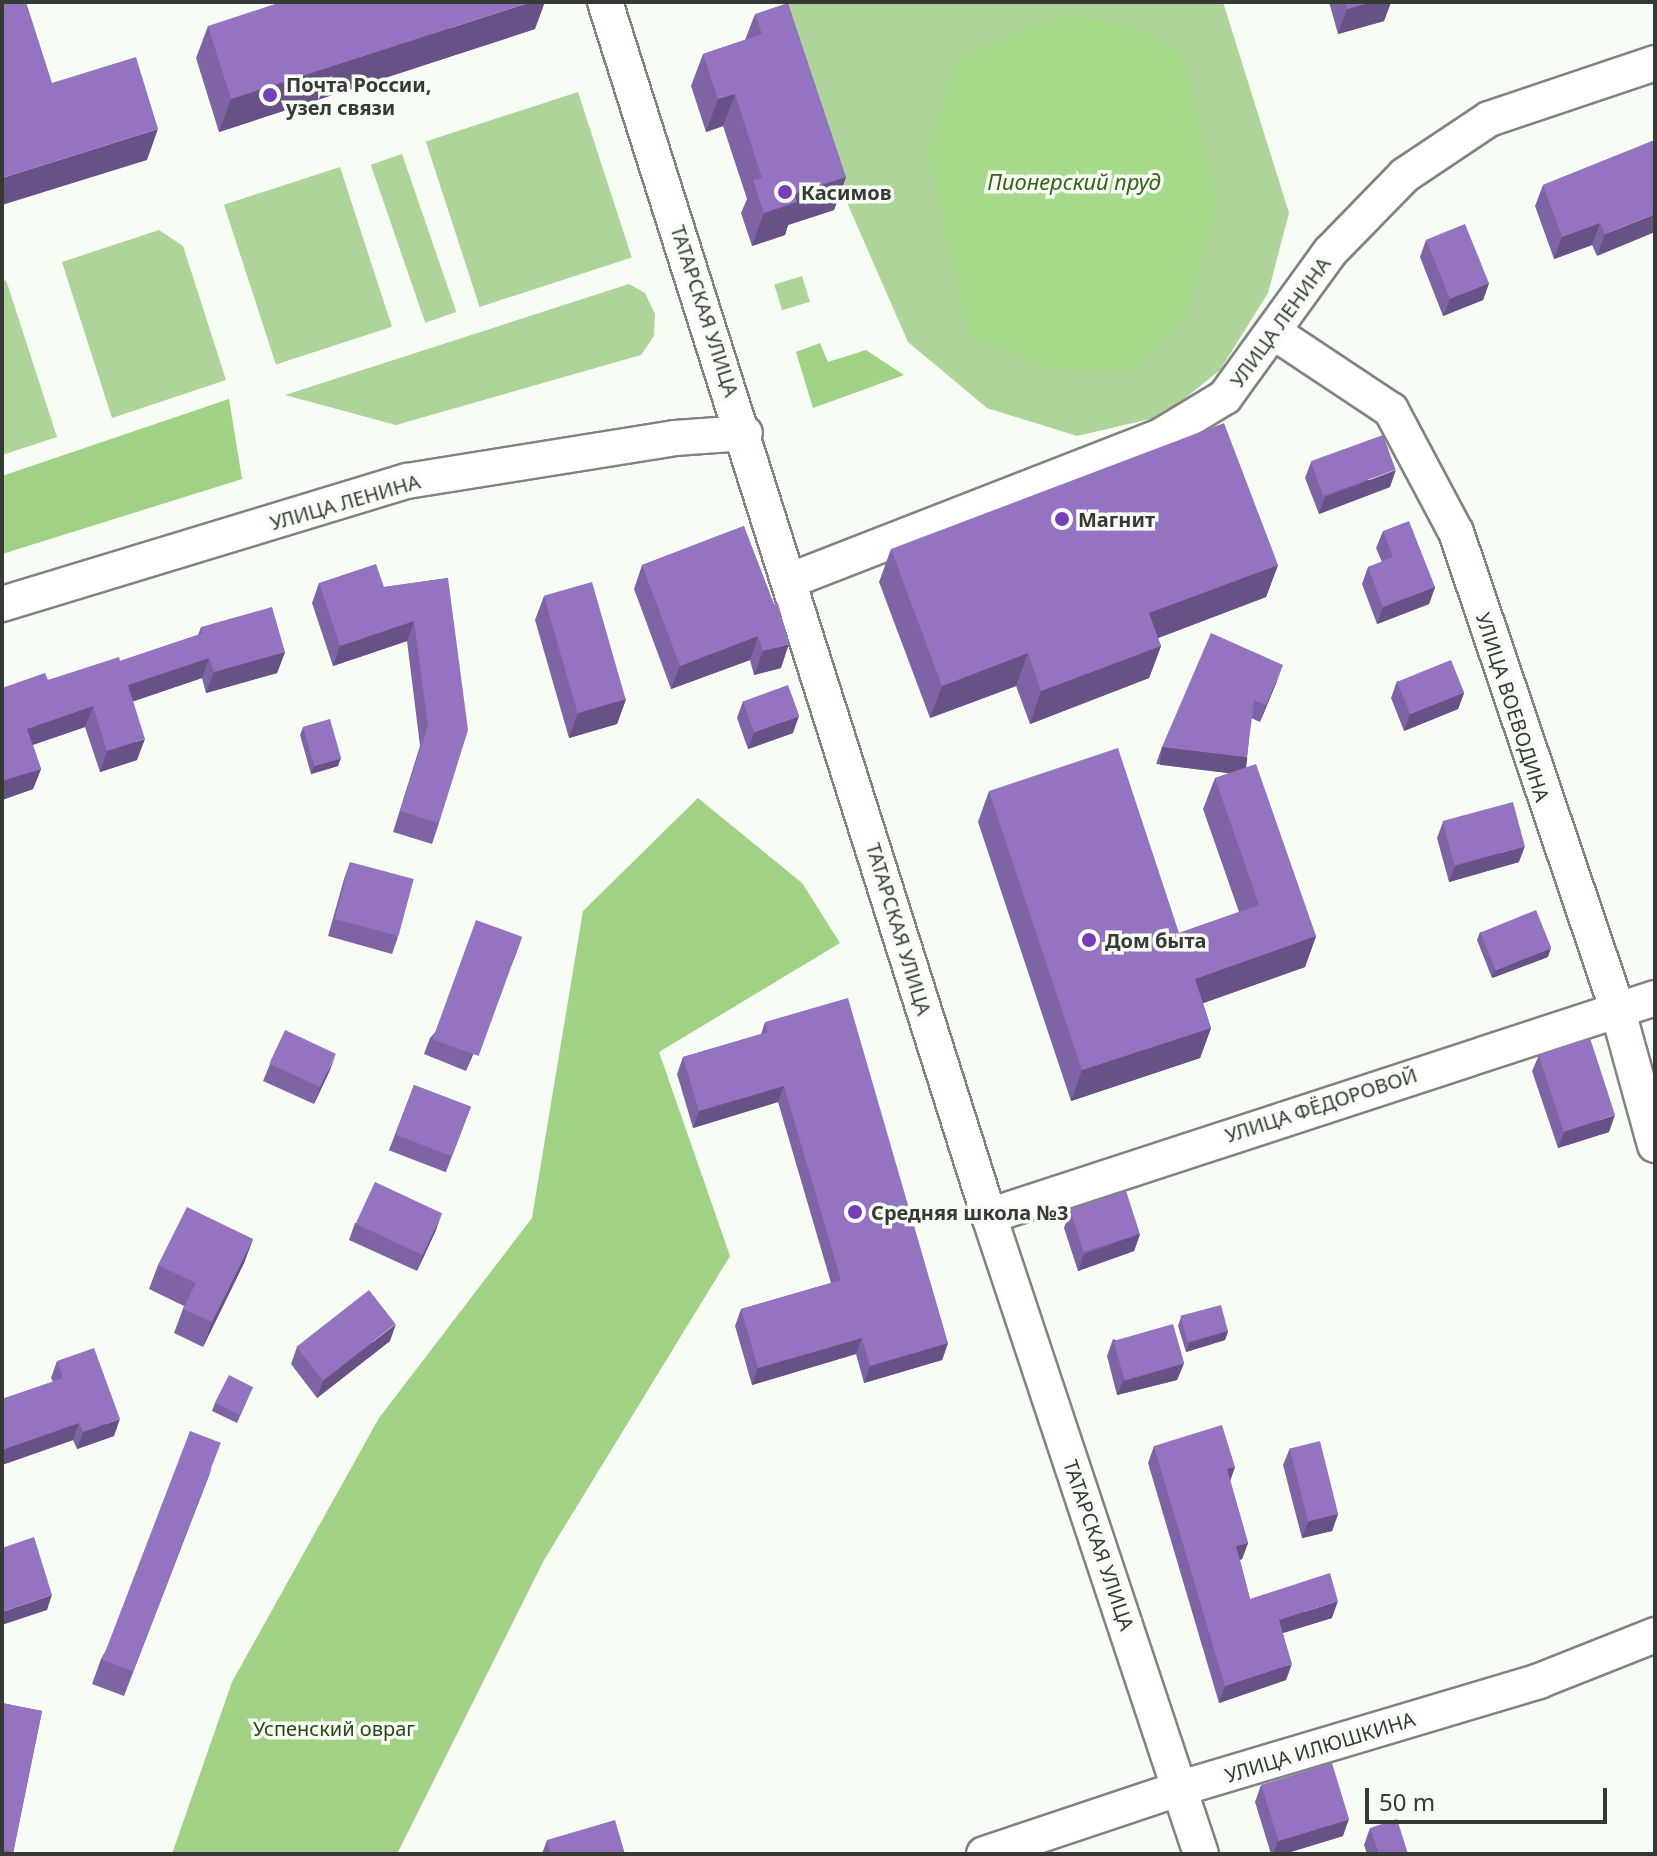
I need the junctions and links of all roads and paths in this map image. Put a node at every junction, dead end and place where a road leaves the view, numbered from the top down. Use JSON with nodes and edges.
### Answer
{"nodes":[{"id":1,"x":605,"y":2,"type":"edge"},
{"id":2,"x":1655,"y":63,"type":"edge"},
{"id":3,"x":1275,"y":333,"type":"junction"},
{"id":4,"x":745,"y":433,"type":"junction"},
{"id":5,"x":789,"y":581,"type":"junction"},
{"id":6,"x":2,"y":604,"type":"edge"},
{"id":7,"x":1655,"y":998,"type":"edge"},
{"id":8,"x":1618,"y":1011,"type":"junction"},
{"id":9,"x":1655,"y":1145,"type":"edge"},
{"id":10,"x":989,"y":1216,"type":"junction"},
{"id":11,"x":1655,"y":1635,"type":"edge"},
{"id":12,"x":1181,"y":1788,"type":"junction"},
{"id":13,"x":984,"y":1854,"type":"edge"},
{"id":14,"x":1201,"y":1854,"type":"edge"}],
"edges":[{"from":1,"to":4,"type":"street","name":"ТАТАРСКАЯ УЛИЦА"},
{"from":2,"to":3,"type":"street","name":"УЛИЦА ЛЕНИНА"},
{"from":3,"to":5,"type":"street","name":"УЛИЦА ЛЕНИНА"},
{"from":3,"to":8,"type":"street","name":"УЛИЦА ВОЕВОДИНА"},
{"from":4,"to":5,"type":"street","name":"ТАТАРСКАЯ УЛИЦА"},
{"from":4,"to":6,"type":"street","name":"УЛИЦА ЛЕНИНА"},
{"from":5,"to":10,"type":"street","name":"ТАТАРСКАЯ УЛИЦА"},
{"from":7,"to":8,"type":"street","name":"УЛИЦА ФЁДОРОВОЙ"},
{"from":8,"to":9,"type":"street","name":"УЛИЦА ВОЕВОДИНА"},
{"from":8,"to":10,"type":"street","name":"УЛИЦА ФЁДОРОВОЙ"},
{"from":10,"to":12,"type":"street","name":"ТАТАРСКАЯ УЛИЦА"},
{"from":11,"to":12,"type":"street","name":"УЛИЦА ИЛЮШКИНА"},
{"from":12,"to":13,"type":"street","name":"УЛИЦА ИЛЮШКИНА"},
{"from":12,"to":14,"type":"street","name":"ТАТАРСКАЯ УЛИЦА"}]}
